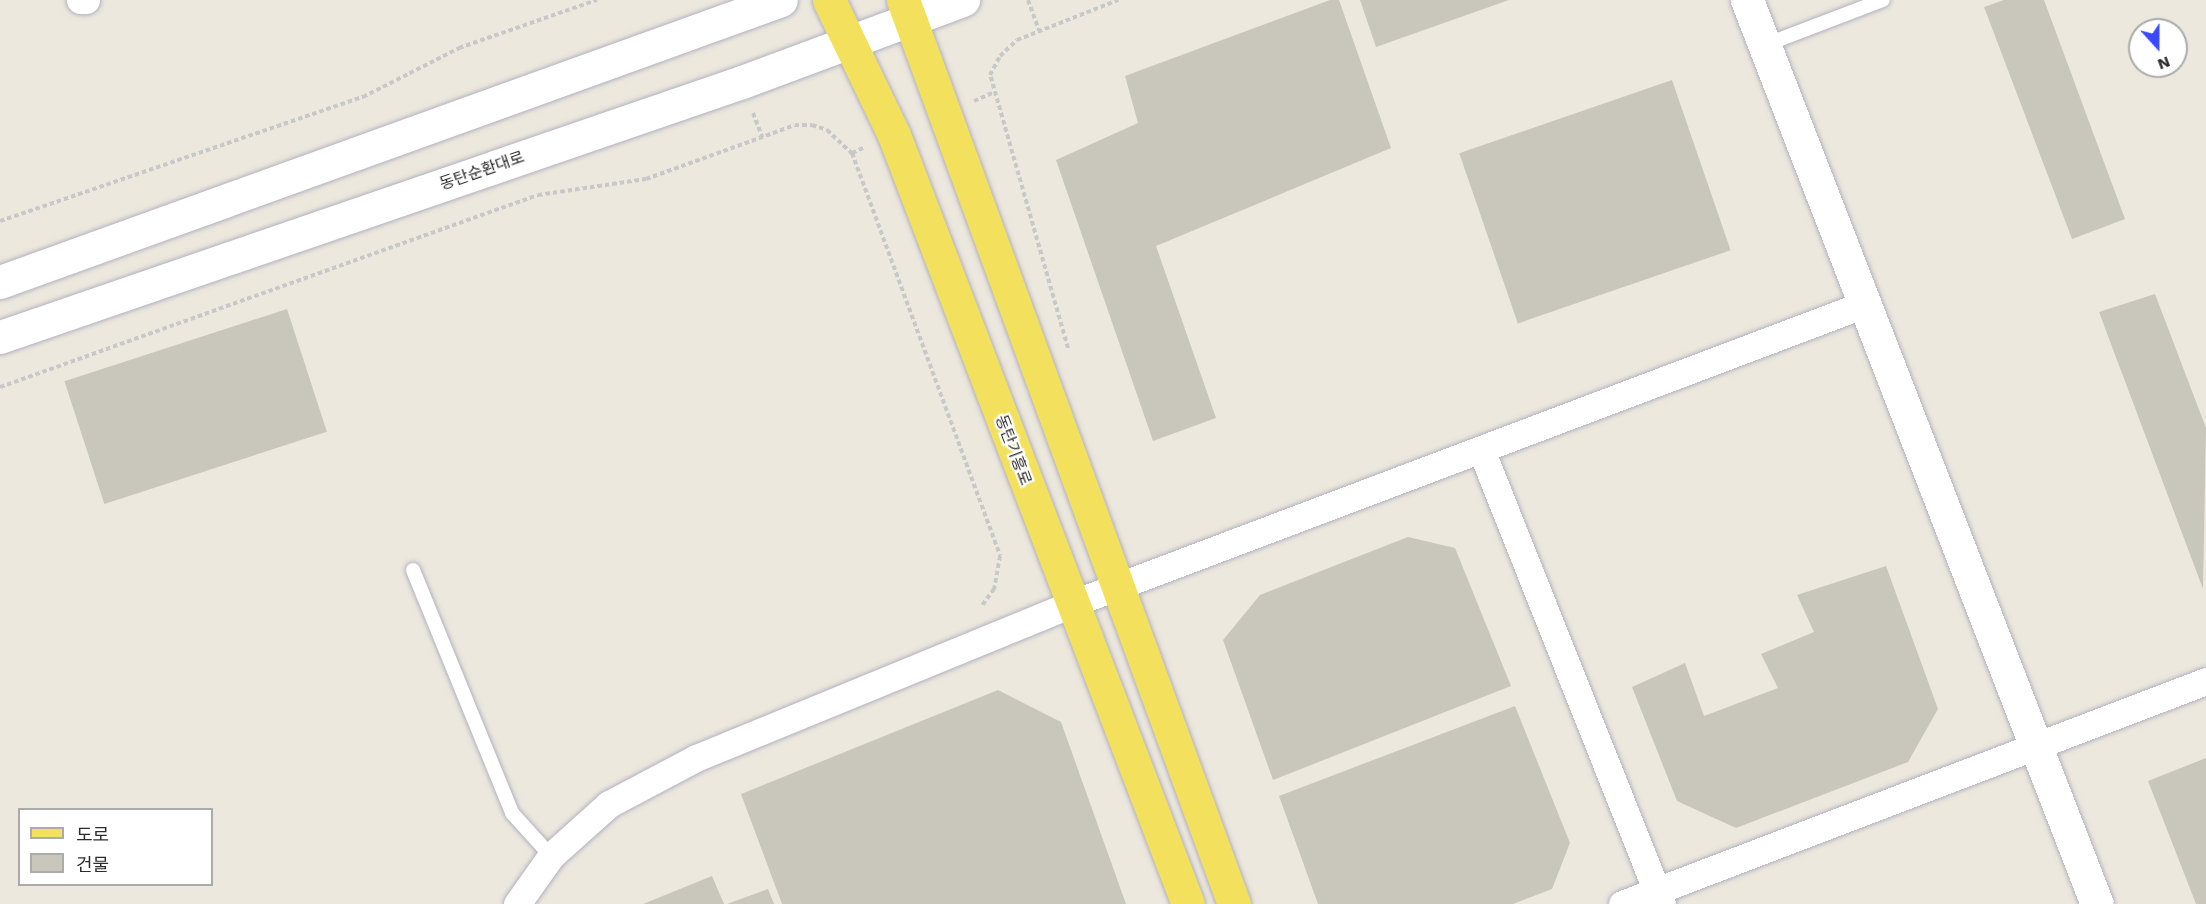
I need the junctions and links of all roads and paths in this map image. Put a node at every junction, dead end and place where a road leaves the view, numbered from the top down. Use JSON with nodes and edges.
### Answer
{"nodes":[{"id":1,"x":80,"y":0,"type":"edge"},
{"id":2,"x":86,"y":0,"type":"edge"},
{"id":3,"x":597,"y":0,"type":"edge"},
{"id":4,"x":782,"y":0,"type":"edge"},
{"id":5,"x":828,"y":0,"type":"edge"},
{"id":6,"x":963,"y":0,"type":"edge"},
{"id":7,"x":1028,"y":0,"type":"edge"},
{"id":8,"x":1118,"y":0,"type":"edge"},
{"id":9,"x":1747,"y":0,"type":"edge"},
{"id":10,"x":1883,"y":0,"type":"edge"},
{"id":11,"x":907,"y":10,"type":"edge"},
{"id":12,"x":1039,"y":30,"type":"junction"},
{"id":13,"x":848,"y":41,"type":"junction"},
{"id":14,"x":1765,"y":45,"type":"junction"},
{"id":15,"x":992,"y":93,"type":"dead end"},
{"id":16,"x":0,"y":220,"type":"edge"},
{"id":17,"x":0,"y":282,"type":"edge"},
{"id":18,"x":1866,"y":304,"type":"junction"},
{"id":19,"x":0,"y":337,"type":"edge"},
{"id":20,"x":0,"y":387,"type":"edge"},
{"id":21,"x":1482,"y":452,"type":"junction"},
{"id":22,"x":413,"y":570,"type":"dead end"},
{"id":23,"x":1120,"y":586,"type":"junction"},
{"id":24,"x":1071,"y":604,"type":"junction"},
{"id":25,"x":973,"y":613,"type":"dead end"},
{"id":26,"x":2206,"y":681,"type":"edge"},
{"id":27,"x":2038,"y":747,"type":"junction"},
{"id":28,"x":551,"y":856,"type":"junction"},
{"id":29,"x":1660,"y":897,"type":"edge"},
{"id":30,"x":517,"y":904,"type":"edge"},
{"id":31,"x":1188,"y":904,"type":"edge"},
{"id":32,"x":1234,"y":904,"type":"edge"},
{"id":33,"x":1622,"y":904,"type":"edge"},
{"id":34,"x":2097,"y":904,"type":"edge"}],
"edges":[{"from":1,"to":2,"type":"street"},
{"from":3,"to":16,"type":"path"},
{"from":4,"to":17,"type":"street"},
{"from":5,"to":13,"type":"main road","name":"동탄기흥로"},
{"from":6,"to":11,"type":"street","name":"동탄순환대로"},
{"from":7,"to":12,"type":"path"},
{"from":8,"to":12,"type":"path"},
{"from":9,"to":14,"type":"street"},
{"from":10,"to":14,"type":"lane"},
{"from":11,"to":13,"type":"street","name":"동탄순환대로"},
{"from":11,"to":23,"type":"main road"},
{"from":12,"to":15,"type":"path"},
{"from":13,"to":19,"type":"street","name":"동탄순환대로"},
{"from":13,"to":24,"type":"main road","name":"동탄기흥로"},
{"from":14,"to":18,"type":"street"},
{"from":18,"to":21,"type":"street"},
{"from":18,"to":27,"type":"street"},
{"from":20,"to":25,"type":"path"},
{"from":21,"to":23,"type":"street"},
{"from":21,"to":29,"type":"street"},
{"from":22,"to":28,"type":"lane"},
{"from":23,"to":24,"type":"street"},
{"from":23,"to":32,"type":"main road"},
{"from":24,"to":28,"type":"street"},
{"from":24,"to":31,"type":"main road","name":"동탄기흥로"},
{"from":26,"to":27,"type":"street"},
{"from":27,"to":29,"type":"street"},
{"from":27,"to":34,"type":"street"},
{"from":28,"to":30,"type":"street"},
{"from":29,"to":33,"type":"street"}]}
